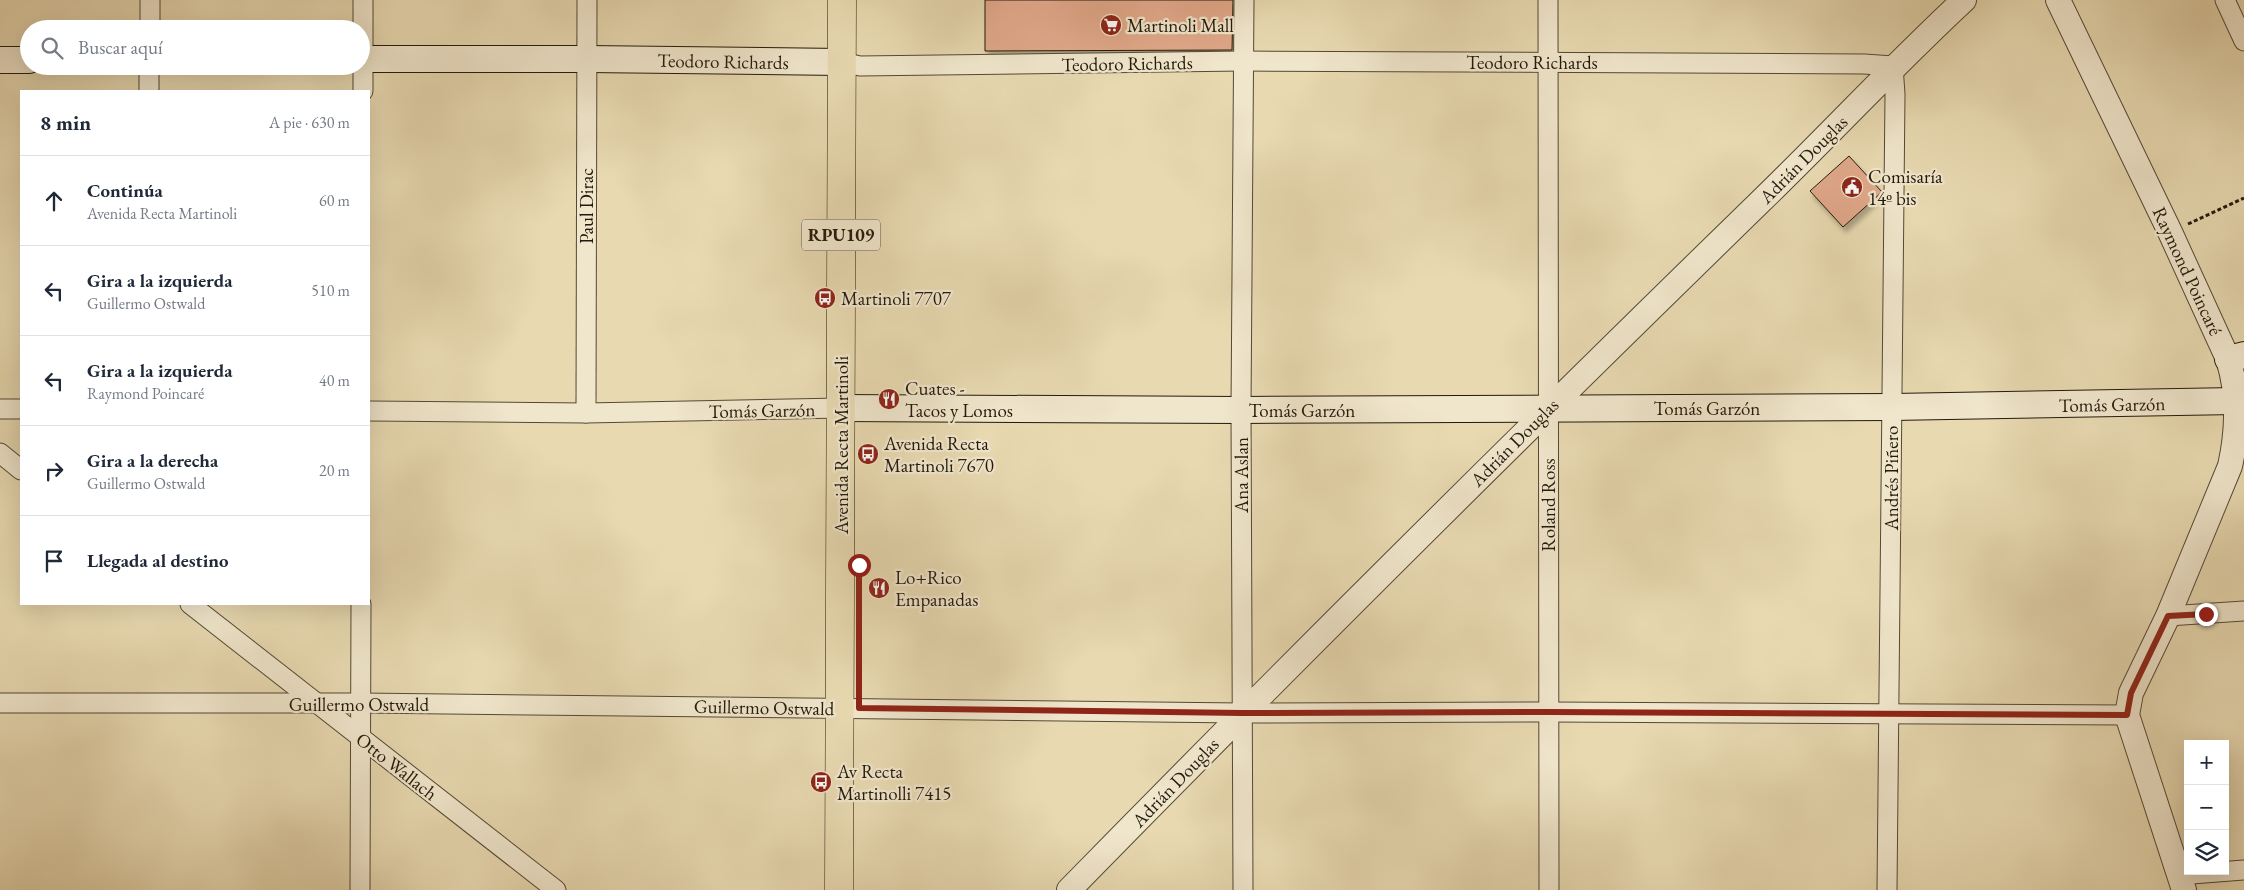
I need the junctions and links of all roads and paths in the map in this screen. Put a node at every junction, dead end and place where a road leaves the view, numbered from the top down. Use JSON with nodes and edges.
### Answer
{"nodes":[{"id":1,"x":150,"y":0,"type":"edge"},
{"id":2,"x":363,"y":0,"type":"edge"},
{"id":3,"x":587,"y":0,"type":"edge"},
{"id":4,"x":842,"y":0,"type":"edge"},
{"id":5,"x":860,"y":0,"type":"edge"},
{"id":6,"x":1244,"y":0,"type":"edge"},
{"id":7,"x":1548,"y":0,"type":"edge"},
{"id":8,"x":1964,"y":0,"type":"edge"},
{"id":9,"x":2058,"y":0,"type":"edge"},
{"id":10,"x":2225,"y":0,"type":"edge"},
{"id":11,"x":150,"y":20,"type":"edge"},
{"id":12,"x":363,"y":20,"type":"edge"},
{"id":13,"x":2244,"y":42,"type":"edge"},
{"id":14,"x":587,"y":59,"type":"junction"},
{"id":15,"x":0,"y":60,"type":"edge"},
{"id":16,"x":20,"y":60,"type":"edge"},
{"id":17,"x":370,"y":60,"type":"edge"},
{"id":18,"x":1243,"y":61,"type":"junction"},
{"id":19,"x":1547,"y":62,"type":"junction"},
{"id":20,"x":851,"y":64,"type":"junction"},
{"id":21,"x":1894,"y":66,"type":"junction"},
{"id":22,"x":149,"y":75,"type":"edge"},
{"id":23,"x":362,"y":75,"type":"edge"},
{"id":24,"x":149,"y":90,"type":"edge"},
{"id":25,"x":363,"y":90,"type":"edge"},
{"id":26,"x":2244,"y":198,"type":"edge"},
{"id":27,"x":2170,"y":232,"type":"junction"},
{"id":28,"x":2236,"y":357,"type":"edge"},
{"id":29,"x":2236,"y":402,"type":"junction"},
{"id":30,"x":1892,"y":407,"type":"junction"},
{"id":31,"x":850,"y":408,"type":"junction"},
{"id":32,"x":1548,"y":408,"type":"junction"},
{"id":33,"x":0,"y":409,"type":"edge"},
{"id":34,"x":20,"y":409,"type":"edge"},
{"id":35,"x":1241,"y":410,"type":"junction"},
{"id":36,"x":370,"y":411,"type":"edge"},
{"id":37,"x":586,"y":413,"type":"junction"},
{"id":38,"x":0,"y":453,"type":"edge"},
{"id":39,"x":20,"y":469,"type":"edge"},
{"id":40,"x":191,"y":605,"type":"edge"},
{"id":41,"x":361,"y":605,"type":"edge"},
{"id":42,"x":2244,"y":611,"type":"edge"},
{"id":43,"x":2168,"y":616,"type":"junction"},
{"id":44,"x":0,"y":703,"type":"edge"},
{"id":45,"x":361,"y":703,"type":"junction"},
{"id":46,"x":317,"y":704,"type":"junction"},
{"id":47,"x":850,"y":708,"type":"junction"},
{"id":48,"x":1549,"y":712,"type":"junction"},
{"id":49,"x":1242,"y":713,"type":"junction"},
{"id":50,"x":1889,"y":714,"type":"junction"},
{"id":51,"x":2127,"y":715,"type":"junction"},
{"id":52,"x":361,"y":738,"type":"junction"},
{"id":53,"x":2244,"y":870,"type":"edge"},
{"id":54,"x":2182,"y":883,"type":"edge"},
{"id":55,"x":360,"y":890,"type":"edge"},
{"id":56,"x":556,"y":890,"type":"edge"},
{"id":57,"x":839,"y":890,"type":"edge"},
{"id":58,"x":857,"y":890,"type":"edge"},
{"id":59,"x":1069,"y":890,"type":"edge"},
{"id":60,"x":1242,"y":890,"type":"edge"},
{"id":61,"x":1549,"y":890,"type":"edge"},
{"id":62,"x":1887,"y":890,"type":"edge"}],
"edges":[{"from":1,"to":11,"type":"street"},
{"from":2,"to":12,"type":"street"},
{"from":3,"to":14,"type":"street","name":"Paul Dirac"},
{"from":4,"to":20,"type":"main road","name":"Avenida Recta Martinoli","number":"RPU109"},
{"from":5,"to":20,"type":"main road","name":"Avenida Recta Martinoli","number":"RPU109"},
{"from":6,"to":18,"type":"street","name":"Ana Aslan"},
{"from":7,"to":19,"type":"street","name":"Roland Ross"},
{"from":8,"to":21,"type":"street","name":"Adrián Douglas"},
{"from":9,"to":27,"type":"street","name":"Raymond Poincaré"},
{"from":10,"to":13,"type":"street"},
{"from":14,"to":17,"type":"main road","name":"Teodoro Richards"},
{"from":14,"to":20,"type":"main road","name":"Teodoro Richards"},
{"from":14,"to":37,"type":"street","name":"Paul Dirac"},
{"from":15,"to":16,"type":"main road"},
{"from":18,"to":19,"type":"street","name":"Teodoro Richards"},
{"from":18,"to":20,"type":"street","name":"Teodoro Richards"},
{"from":18,"to":35,"type":"street","name":"Ana Aslan"},
{"from":19,"to":21,"type":"street","name":"Teodoro Richards"},
{"from":19,"to":32,"type":"street","name":"Roland Ross"},
{"from":20,"to":31,"type":"main road","name":"Avenida Recta Martinoli","number":"RPU109"},
{"from":21,"to":30,"type":"street","name":"Andrés Piñero"},
{"from":21,"to":32,"type":"street","name":"Adrián Douglas"},
{"from":22,"to":24,"type":"street"},
{"from":23,"to":25,"type":"street"},
{"from":26,"to":27,"type":"path"},
{"from":27,"to":28,"type":"street","name":"Raymond Poincaré"},
{"from":28,"to":29,"type":"street","name":"Raymond Poincaré"},
{"from":29,"to":30,"type":"main road","name":"Tomás Garzón"},
{"from":29,"to":43,"type":"street","name":"Raymond Poincaré"},
{"from":30,"to":32,"type":"main road","name":"Tomás Garzón"},
{"from":30,"to":50,"type":"street","name":"Andrés Piñero"},
{"from":31,"to":35,"type":"main road","name":"Tomás Garzón"},
{"from":31,"to":37,"type":"street","name":"Tomás Garzón"},
{"from":31,"to":47,"type":"main road","name":"Avenida Recta Martinoli","number":"RPU109"},
{"from":32,"to":35,"type":"main road","name":"Tomás Garzón"},
{"from":32,"to":48,"type":"street","name":"Roland Ross"},
{"from":32,"to":49,"type":"street","name":"Adrián Douglas"},
{"from":33,"to":34,"type":"street"},
{"from":35,"to":49,"type":"street","name":"Ana Aslan"},
{"from":36,"to":37,"type":"street","name":"Tomás Garzón"},
{"from":38,"to":39,"type":"street"},
{"from":40,"to":46,"type":"street","name":"Otto Wallach"},
{"from":41,"to":45,"type":"street"},
{"from":42,"to":43,"type":"street"},
{"from":43,"to":51,"type":"street","name":"Raymond Poincaré"},
{"from":44,"to":46,"type":"street","name":"Guillermo Ostwald"},
{"from":45,"to":46,"type":"street","name":"Guillermo Ostwald"},
{"from":45,"to":47,"type":"street","name":"Guillermo Ostwald"},
{"from":45,"to":52,"type":"street"},
{"from":46,"to":52,"type":"street","name":"Otto Wallach"},
{"from":47,"to":49,"type":"street","name":"Guillermo Ostwald"},
{"from":47,"to":57,"type":"main road","name":"Avenida Recta Martinoli","number":"RPU109"},
{"from":47,"to":58,"type":"main road","name":"Avenida Recta Martinoli","number":"RPU109"},
{"from":48,"to":49,"type":"street","name":"Guillermo Ostwald"},
{"from":48,"to":50,"type":"street","name":"Guillermo Ostwald"},
{"from":48,"to":61,"type":"street","name":"Roland Ross"},
{"from":49,"to":59,"type":"street","name":"Adrián Douglas"},
{"from":49,"to":60,"type":"street","name":"Ana Aslan"},
{"from":50,"to":51,"type":"street","name":"Guillermo Ostwald"},
{"from":50,"to":62,"type":"street","name":"Andrés Piñero"},
{"from":51,"to":54,"type":"street"},
{"from":52,"to":55,"type":"street"},
{"from":52,"to":56,"type":"street","name":"Otto Wallach"},
{"from":53,"to":54,"type":"street"}]}
